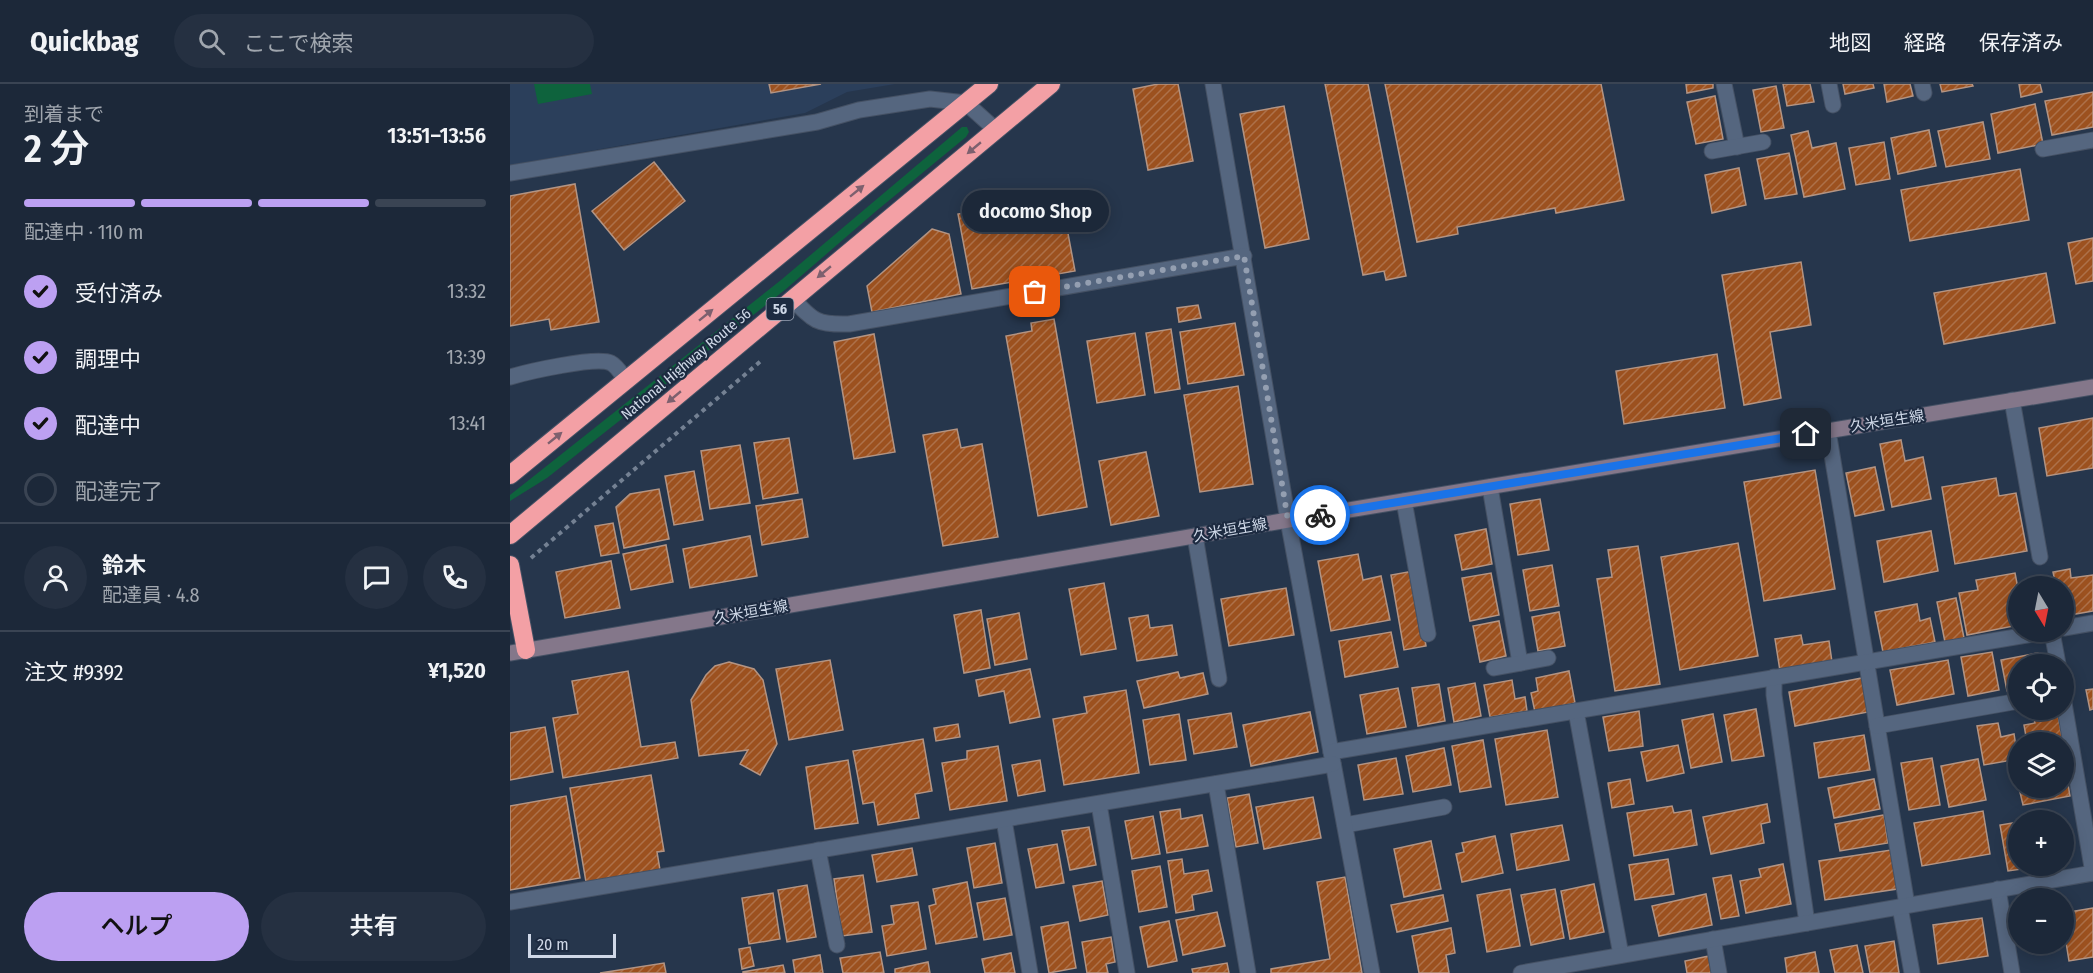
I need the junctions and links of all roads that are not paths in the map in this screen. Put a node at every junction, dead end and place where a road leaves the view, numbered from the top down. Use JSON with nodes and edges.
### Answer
{"nodes":[{"id":1,"x":989,"y":84,"type":"edge"},
{"id":2,"x":1052,"y":84,"type":"edge"},
{"id":3,"x":1213,"y":84,"type":"edge"},
{"id":4,"x":1724,"y":84,"type":"edge"},
{"id":5,"x":1829,"y":84,"type":"edge"},
{"id":6,"x":966,"y":103,"type":"junction"},
{"id":7,"x":1833,"y":105,"type":"dead end"},
{"id":8,"x":996,"y":130,"type":"junction"},
{"id":9,"x":2093,"y":140,"type":"edge"},
{"id":10,"x":1763,"y":142,"type":"dead end"},
{"id":11,"x":1737,"y":147,"type":"junction"},
{"id":12,"x":2043,"y":149,"type":"dead end"},
{"id":13,"x":1712,"y":151,"type":"dead end"},
{"id":14,"x":510,"y":173,"type":"edge"},
{"id":15,"x":1244,"y":256,"type":"junction"},
{"id":16,"x":792,"y":298,"type":"junction"},
{"id":17,"x":510,"y":378,"type":"edge"},
{"id":18,"x":626,"y":380,"type":"junction"},
{"id":19,"x":2093,"y":387,"type":"edge"},
{"id":20,"x":2012,"y":400,"type":"junction"},
{"id":21,"x":1828,"y":431,"type":"junction"},
{"id":22,"x":510,"y":475,"type":"edge"},
{"id":23,"x":1490,"y":487,"type":"junction"},
{"id":24,"x":1404,"y":501,"type":"junction"},
{"id":25,"x":1288,"y":520,"type":"junction"},
{"id":26,"x":510,"y":535,"type":"edge"},
{"id":27,"x":1195,"y":536,"type":"junction"},
{"id":28,"x":2040,"y":556,"type":"dead end"},
{"id":29,"x":519,"y":566,"type":"edge"},
{"id":30,"x":2093,"y":623,"type":"edge"},
{"id":31,"x":2074,"y":626,"type":"edge"},
{"id":32,"x":1428,"y":634,"type":"dead end"},
{"id":33,"x":2008,"y":638,"type":"edge"},
{"id":34,"x":518,"y":652,"type":"edge"},
{"id":35,"x":1548,"y":658,"type":"dead end"},
{"id":36,"x":1866,"y":662,"type":"junction"},
{"id":37,"x":1520,"y":663,"type":"junction"},
{"id":38,"x":1494,"y":668,"type":"dead end"},
{"id":39,"x":1774,"y":677,"type":"junction"},
{"id":40,"x":1219,"y":679,"type":"dead end"},
{"id":41,"x":2008,"y":703,"type":"edge"},
{"id":42,"x":1576,"y":711,"type":"junction"},
{"id":43,"x":2067,"y":720,"type":"edge"},
{"id":44,"x":1877,"y":726,"type":"junction"},
{"id":45,"x":1332,"y":758,"type":"junction"},
{"id":46,"x":1216,"y":784,"type":"junction"},
{"id":47,"x":1099,"y":804,"type":"junction"},
{"id":48,"x":1444,"y":807,"type":"dead end"},
{"id":49,"x":1004,"y":819,"type":"junction"},
{"id":50,"x":1345,"y":825,"type":"junction"},
{"id":51,"x":818,"y":850,"type":"junction"},
{"id":52,"x":2093,"y":873,"type":"edge"},
{"id":53,"x":1998,"y":889,"type":"junction"},
{"id":54,"x":510,"y":902,"type":"edge"},
{"id":55,"x":1903,"y":906,"type":"junction"},
{"id":56,"x":1807,"y":923,"type":"junction"},
{"id":57,"x":1713,"y":939,"type":"junction"},
{"id":58,"x":837,"y":945,"type":"dead end"},
{"id":59,"x":1621,"y":955,"type":"junction"},
{"id":60,"x":1527,"y":972,"type":"edge"},
{"id":61,"x":1030,"y":973,"type":"edge"},
{"id":62,"x":1127,"y":973,"type":"edge"},
{"id":63,"x":1248,"y":973,"type":"edge"},
{"id":64,"x":1372,"y":973,"type":"edge"},
{"id":65,"x":1719,"y":973,"type":"edge"},
{"id":66,"x":1912,"y":973,"type":"edge"},
{"id":67,"x":2012,"y":973,"type":"edge"}],
"edges":[{"from":1,"to":6,"type":"highway","name":"National Highway Route 56"},
{"from":2,"to":8,"type":"highway","name":"National Highway Route 56","number":"56"},
{"from":3,"to":15,"type":"street"},
{"from":4,"to":11,"type":"street"},
{"from":5,"to":7,"type":"street"},
{"from":6,"to":8,"type":"street"},
{"from":6,"to":14,"type":"street"},
{"from":18,"to":6,"type":"highway","name":"National Highway Route 56","one_way":true},
{"from":8,"to":16,"type":"highway","name":"National Highway Route 56","number":"56","one_way":true},
{"from":9,"to":12,"type":"street"},
{"from":10,"to":11,"type":"street"},
{"from":11,"to":13,"type":"street"},
{"from":15,"to":16,"type":"street"},
{"from":15,"to":25,"type":"street"},
{"from":16,"to":26,"type":"highway","name":"National Highway Route 56","number":"56","one_way":true},
{"from":17,"to":18,"type":"street"},
{"from":22,"to":18,"type":"highway","name":"National Highway Route 56","one_way":true},
{"from":19,"to":20,"type":"main road","name":"久米垣生線"},
{"from":20,"to":21,"type":"main road","name":"久米垣生線"},
{"from":20,"to":28,"type":"street"},
{"from":21,"to":23,"type":"main road","name":"久米垣生線"},
{"from":21,"to":36,"type":"street"},
{"from":23,"to":24,"type":"main road","name":"久米垣生線"},
{"from":23,"to":37,"type":"street"},
{"from":24,"to":25,"type":"main road","name":"久米垣生線"},
{"from":24,"to":32,"type":"street"},
{"from":25,"to":27,"type":"main road","name":"久米垣生線"},
{"from":25,"to":45,"type":"street"},
{"from":27,"to":34,"type":"main road","name":"久米垣生線"},
{"from":27,"to":40,"type":"street"},
{"from":29,"to":34,"type":"highway"},
{"from":30,"to":31,"type":"street"},
{"from":33,"to":36,"type":"street"},
{"from":35,"to":37,"type":"street"},
{"from":36,"to":39,"type":"street"},
{"from":36,"to":44,"type":"street"},
{"from":37,"to":38,"type":"street"},
{"from":39,"to":42,"type":"street"},
{"from":39,"to":56,"type":"street"},
{"from":41,"to":44,"type":"street"},
{"from":42,"to":45,"type":"street"},
{"from":42,"to":59,"type":"street"},
{"from":43,"to":52,"type":"street"},
{"from":44,"to":55,"type":"street"},
{"from":45,"to":46,"type":"street"},
{"from":45,"to":50,"type":"street"},
{"from":46,"to":47,"type":"street"},
{"from":46,"to":63,"type":"street"},
{"from":47,"to":49,"type":"street"},
{"from":47,"to":62,"type":"street"},
{"from":48,"to":50,"type":"street"},
{"from":49,"to":51,"type":"street"},
{"from":49,"to":61,"type":"street"},
{"from":50,"to":64,"type":"street"},
{"from":51,"to":54,"type":"street"},
{"from":51,"to":58,"type":"street"},
{"from":52,"to":53,"type":"street"},
{"from":53,"to":55,"type":"street"},
{"from":53,"to":67,"type":"street"},
{"from":55,"to":56,"type":"street"},
{"from":55,"to":66,"type":"street"},
{"from":56,"to":57,"type":"street"},
{"from":57,"to":59,"type":"street"},
{"from":57,"to":65,"type":"street"},
{"from":59,"to":60,"type":"street"}]}
